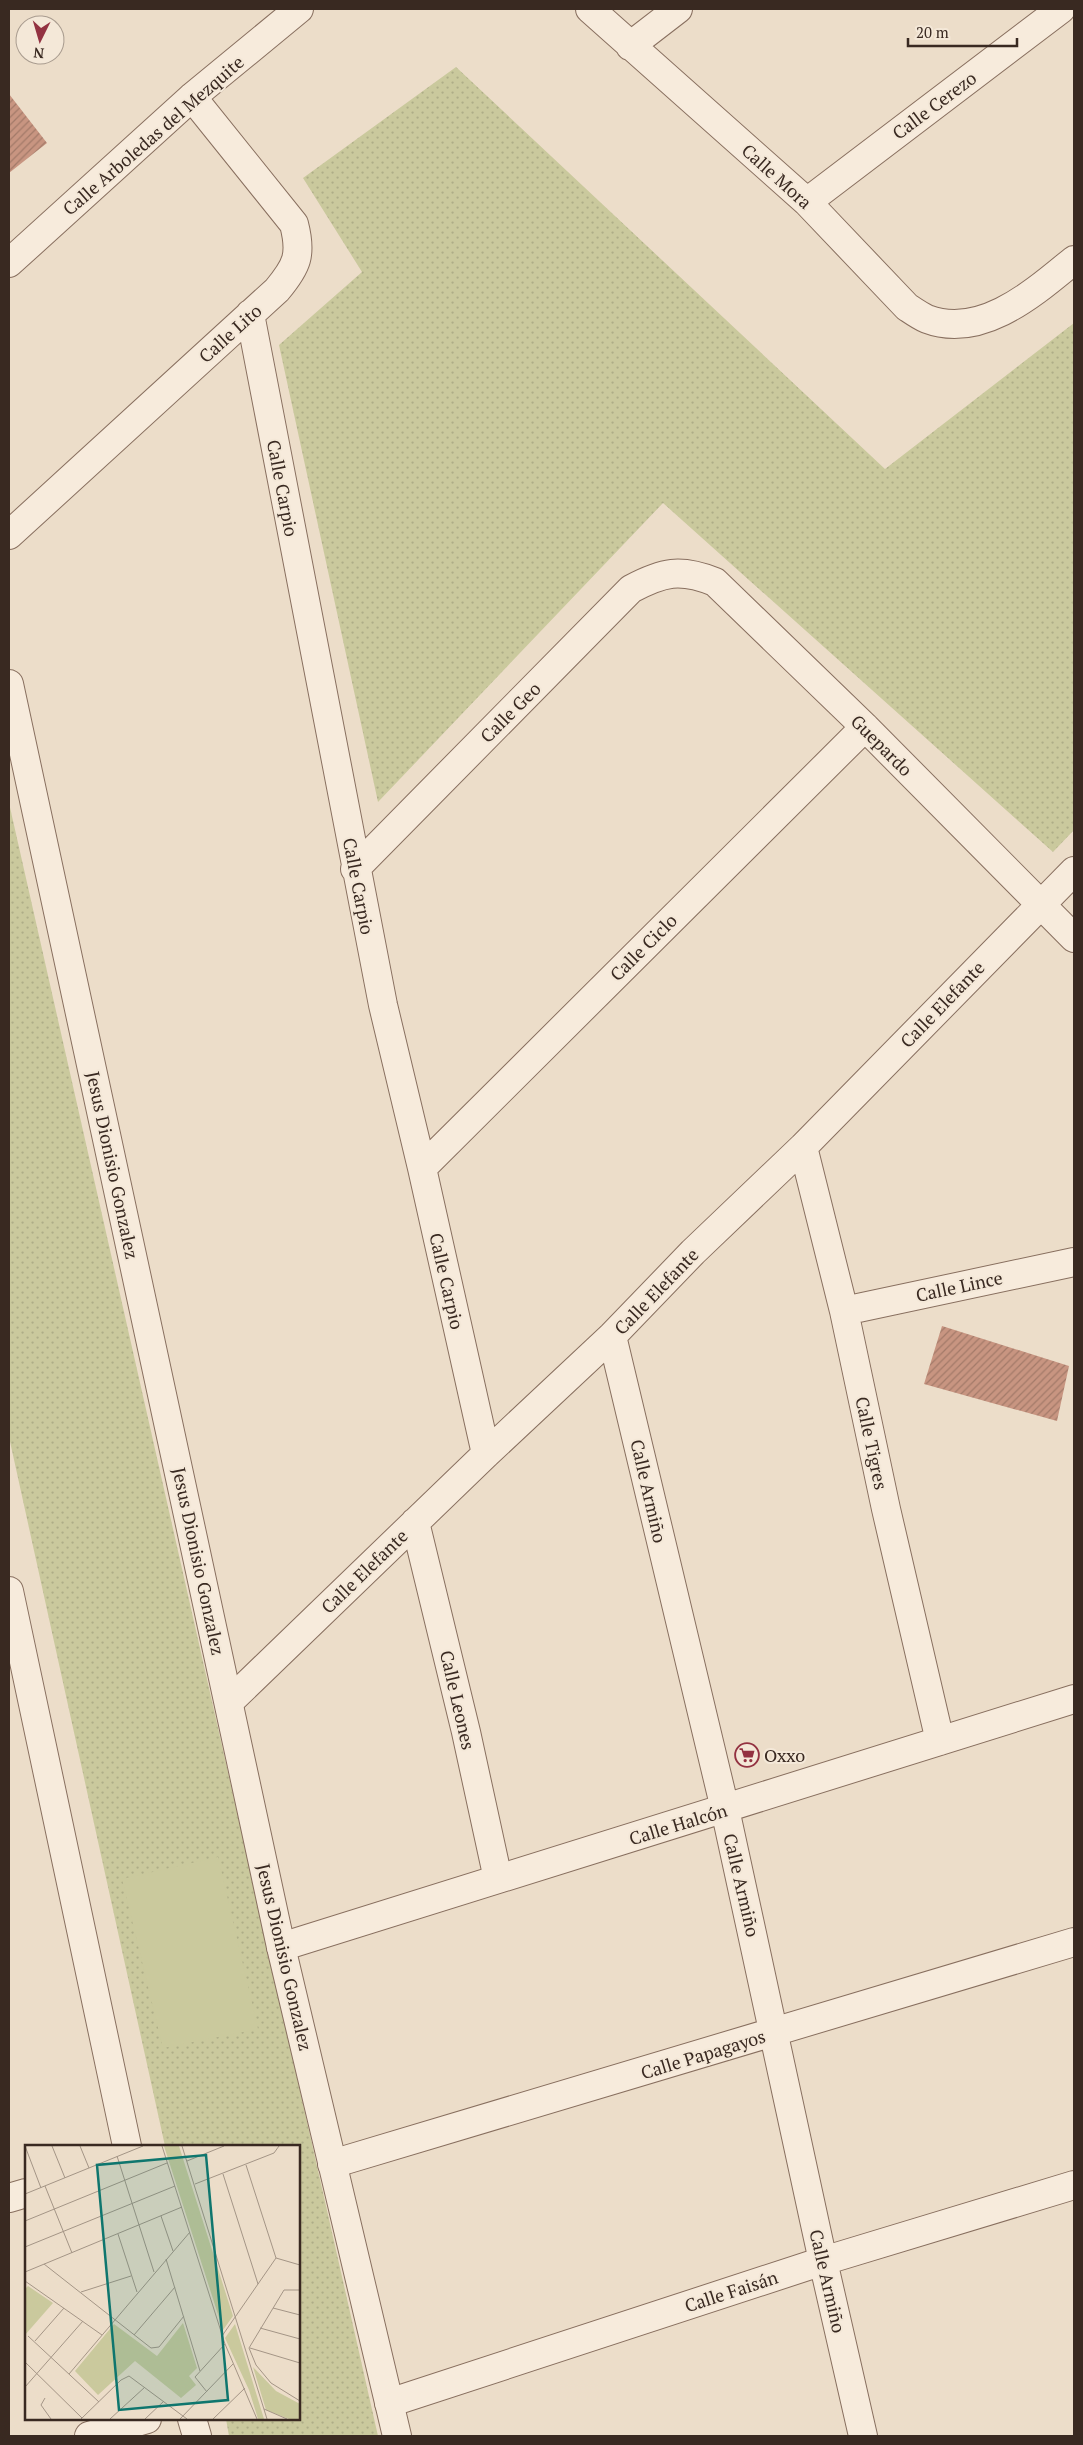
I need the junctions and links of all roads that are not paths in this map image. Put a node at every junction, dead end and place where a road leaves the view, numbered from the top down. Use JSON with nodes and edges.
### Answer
{"nodes":[{"id":1,"x":299,"y":9,"type":"edge"},
{"id":2,"x":590,"y":9,"type":"edge"},
{"id":3,"x":678,"y":9,"type":"edge"},
{"id":4,"x":1061,"y":9,"type":"edge"},
{"id":5,"x":630,"y":46,"type":"junction"},
{"id":6,"x":192,"y":97,"type":"junction"},
{"id":7,"x":807,"y":202,"type":"junction"},
{"id":8,"x":1074,"y":260,"type":"edge"},
{"id":9,"x":9,"y":263,"type":"edge"},
{"id":10,"x":250,"y":314,"type":"junction"},
{"id":11,"x":9,"y":535,"type":"edge"},
{"id":12,"x":676,"y":572,"type":"joint"},
{"id":13,"x":9,"y":684,"type":"edge"},
{"id":14,"x":865,"y":727,"type":"junction"},
{"id":15,"x":355,"y":869,"type":"junction"},
{"id":16,"x":1074,"y":871,"type":"edge"},
{"id":17,"x":1039,"y":905,"type":"junction"},
{"id":18,"x":1074,"y":938,"type":"edge"},
{"id":19,"x":803,"y":1147,"type":"junction"},
{"id":20,"x":422,"y":1168,"type":"junction"},
{"id":21,"x":1074,"y":1262,"type":"edge"},
{"id":22,"x":844,"y":1311,"type":"junction"},
{"id":23,"x":612,"y":1336,"type":"junction"},
{"id":24,"x":486,"y":1454,"type":"junction"},
{"id":25,"x":415,"y":1522,"type":"junction"},
{"id":26,"x":9,"y":1591,"type":"edge"},
{"id":27,"x":1074,"y":1699,"type":"edge"},
{"id":28,"x":229,"y":1702,"type":"junction"},
{"id":29,"x":940,"y":1741,"type":"junction"},
{"id":30,"x":725,"y":1809,"type":"junction"},
{"id":31,"x":498,"y":1879,"type":"junction"},
{"id":32,"x":1074,"y":1942,"type":"edge"},
{"id":33,"x":282,"y":1947,"type":"junction"},
{"id":34,"x":775,"y":2032,"type":"junction"},
{"id":35,"x":127,"y":2145,"type":"edge"},
{"id":36,"x":332,"y":2164,"type":"junction"},
{"id":37,"x":1074,"y":2185,"type":"edge"},
{"id":38,"x":25,"y":2193,"type":"edge"},
{"id":39,"x":9,"y":2198,"type":"edge"},
{"id":40,"x":823,"y":2262,"type":"junction"},
{"id":41,"x":390,"y":2403,"type":"junction"},
{"id":42,"x":143,"y":2420,"type":"edge"},
{"id":43,"x":192,"y":2420,"type":"edge"},
{"id":44,"x":89,"y":2436,"type":"edge"},
{"id":45,"x":197,"y":2436,"type":"edge"},
{"id":46,"x":397,"y":2436,"type":"edge"},
{"id":47,"x":864,"y":2436,"type":"edge"}],
"edges":[{"from":1,"to":6,"type":"street","name":"Calle Arboledas del Mezquite"},
{"from":2,"to":5,"type":"street","name":"Calle Mora"},
{"from":3,"to":5,"type":"street"},
{"from":4,"to":7,"type":"street","name":"Calle Cerezo"},
{"from":5,"to":7,"type":"street","name":"Calle Mora"},
{"from":6,"to":9,"type":"street","name":"Calle Arboledas del Mezquite"},
{"from":6,"to":10,"type":"street","name":"Calle Lito"},
{"from":7,"to":8,"type":"street","name":"Calle Mora"},
{"from":10,"to":11,"type":"street","name":"Calle Lito"},
{"from":10,"to":15,"type":"street","name":"Calle Carpio"},
{"from":12,"to":14,"type":"street","name":"Guepardo"},
{"from":12,"to":15,"type":"street","name":"Calle Geo"},
{"from":13,"to":28,"type":"street","name":"Jesus Dionisio Gonzalez"},
{"from":14,"to":17,"type":"street","name":"Guepardo"},
{"from":14,"to":20,"type":"street","name":"Calle Ciclo"},
{"from":15,"to":20,"type":"street","name":"Calle Carpio"},
{"from":16,"to":17,"type":"street","name":"Calle Elefante"},
{"from":17,"to":18,"type":"street","name":"Guepardo"},
{"from":17,"to":19,"type":"street","name":"Calle Elefante"},
{"from":19,"to":22,"type":"street","name":"Calle Tigres"},
{"from":19,"to":23,"type":"street","name":"Calle Elefante"},
{"from":20,"to":24,"type":"street","name":"Calle Carpio"},
{"from":21,"to":22,"type":"street","name":"Calle Lince"},
{"from":22,"to":29,"type":"street","name":"Calle Tigres"},
{"from":23,"to":24,"type":"street","name":"Calle Elefante"},
{"from":23,"to":30,"type":"street","name":"Calle Armiño"},
{"from":24,"to":25,"type":"street","name":"Calle Elefante"},
{"from":25,"to":28,"type":"street","name":"Calle Elefante"},
{"from":25,"to":31,"type":"street","name":"Calle Leones"},
{"from":26,"to":35,"type":"street"},
{"from":27,"to":29,"type":"street","name":"Calle Halcón"},
{"from":28,"to":33,"type":"street","name":"Jesus Dionisio Gonzalez"},
{"from":29,"to":30,"type":"street","name":"Calle Halcón"},
{"from":30,"to":31,"type":"street","name":"Calle Halcón"},
{"from":30,"to":34,"type":"street","name":"Calle Armiño"},
{"from":31,"to":33,"type":"street","name":"Calle Halcón"},
{"from":32,"to":34,"type":"street","name":"Calle Papagayos"},
{"from":33,"to":36,"type":"street","name":"Jesus Dionisio Gonzalez"},
{"from":34,"to":36,"type":"street","name":"Calle Papagayos"},
{"from":34,"to":40,"type":"street","name":"Calle Armiño"},
{"from":36,"to":41,"type":"street","name":"Jesus Dionisio Gonzalez"},
{"from":37,"to":40,"type":"street","name":"Calle Faisán"},
{"from":38,"to":39,"type":"street"},
{"from":40,"to":41,"type":"street","name":"Calle Faisán"},
{"from":40,"to":47,"type":"street","name":"Calle Armiño"},
{"from":41,"to":46,"type":"street","name":"Jesus Dionisio Gonzalez"},
{"from":42,"to":44,"type":"street"},
{"from":43,"to":45,"type":"street"}]}
